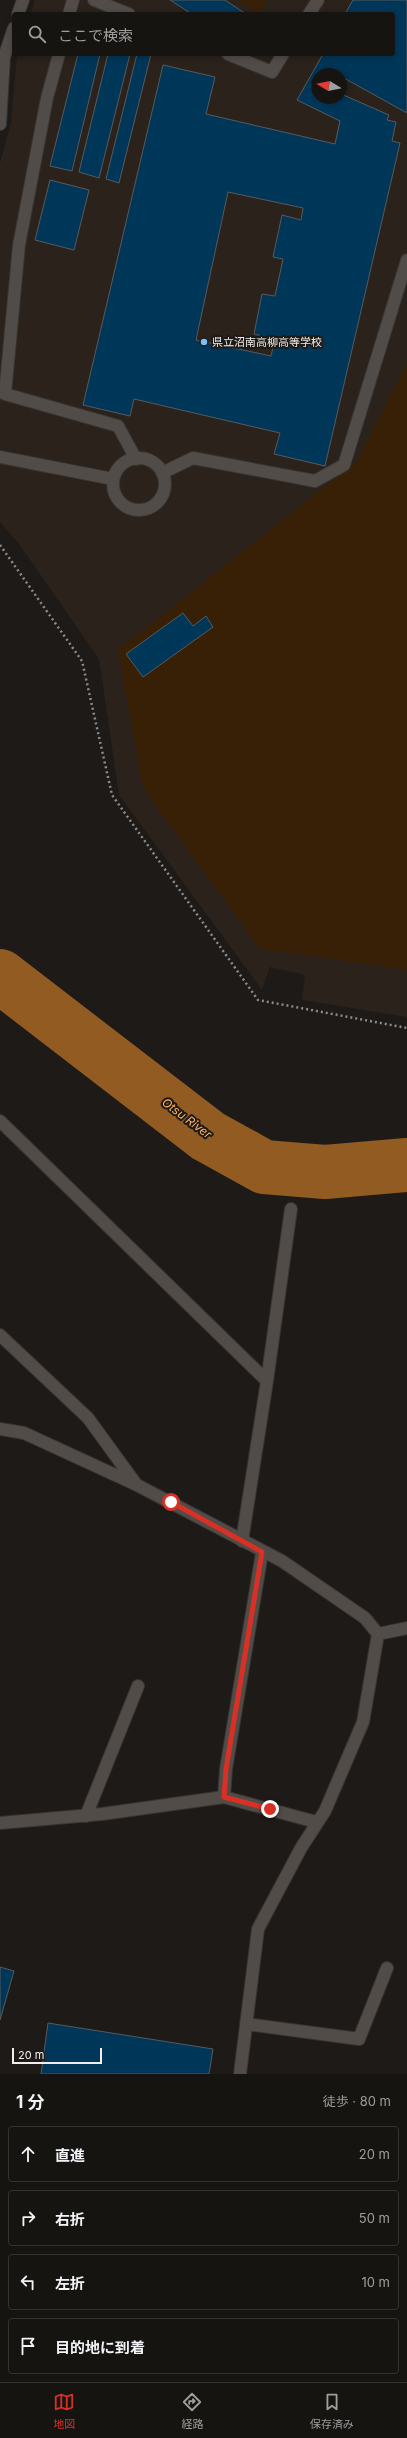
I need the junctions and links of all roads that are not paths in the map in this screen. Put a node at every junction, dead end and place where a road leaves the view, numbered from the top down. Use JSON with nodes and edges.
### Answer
{"nodes":[{"id":1,"x":23,"y":0,"type":"edge"},
{"id":2,"x":73,"y":0,"type":"edge"},
{"id":3,"x":94,"y":0,"type":"edge"},
{"id":4,"x":318,"y":0,"type":"edge"},
{"id":5,"x":19,"y":12,"type":"edge"},
{"id":6,"x":70,"y":12,"type":"edge"},
{"id":7,"x":124,"y":12,"type":"edge"},
{"id":8,"x":310,"y":12,"type":"edge"},
{"id":9,"x":12,"y":34,"type":"edge"},
{"id":10,"x":58,"y":56,"type":"edge"},
{"id":11,"x":233,"y":56,"type":"edge"},
{"id":12,"x":283,"y":56,"type":"edge"},
{"id":13,"x":0,"y":124,"type":"edge"},
{"id":14,"x":407,"y":260,"type":"edge"},
{"id":15,"x":0,"y":457,"type":"edge"},
{"id":16,"x":136,"y":459,"type":"junction"},
{"id":17,"x":162,"y":473,"type":"junction"},
{"id":18,"x":113,"y":479,"type":"junction"},
{"id":19,"x":0,"y":1121,"type":"edge"},
{"id":20,"x":291,"y":1209,"type":"dead end"},
{"id":21,"x":0,"y":1335,"type":"edge"},
{"id":22,"x":266,"y":1381,"type":"junction"},
{"id":23,"x":0,"y":1429,"type":"edge"},
{"id":24,"x":137,"y":1485,"type":"junction"},
{"id":25,"x":242,"y":1541,"type":"junction"},
{"id":26,"x":262,"y":1552,"type":"junction"},
{"id":27,"x":407,"y":1628,"type":"edge"},
{"id":28,"x":378,"y":1634,"type":"junction"},
{"id":29,"x":138,"y":1686,"type":"dead end"},
{"id":30,"x":224,"y":1797,"type":"junction"},
{"id":31,"x":86,"y":1816,"type":"junction"},
{"id":32,"x":316,"y":1822,"type":"junction"},
{"id":33,"x":0,"y":1823,"type":"edge"},
{"id":34,"x":387,"y":1968,"type":"dead end"},
{"id":35,"x":246,"y":2024,"type":"junction"},
{"id":36,"x":240,"y":2074,"type":"edge"}],
"edges":[{"from":1,"to":5,"type":"street"},
{"from":2,"to":6,"type":"street"},
{"from":3,"to":7,"type":"street"},
{"from":4,"to":8,"type":"street"},
{"from":9,"to":13,"type":"street"},
{"from":10,"to":16,"type":"street"},
{"from":11,"to":12,"type":"street"},
{"from":14,"to":17,"type":"street"},
{"from":15,"to":18,"type":"street"},
{"from":16,"to":17,"type":"street"},
{"from":16,"to":18,"type":"street"},
{"from":17,"to":18,"type":"street"},
{"from":19,"to":22,"type":"street"},
{"from":20,"to":22,"type":"street"},
{"from":21,"to":24,"type":"street"},
{"from":22,"to":25,"type":"street"},
{"from":23,"to":24,"type":"street"},
{"from":24,"to":25,"type":"street"},
{"from":25,"to":26,"type":"street"},
{"from":26,"to":28,"type":"street"},
{"from":26,"to":30,"type":"street"},
{"from":27,"to":28,"type":"street"},
{"from":28,"to":32,"type":"street"},
{"from":29,"to":31,"type":"street"},
{"from":30,"to":31,"type":"street"},
{"from":30,"to":32,"type":"street"},
{"from":31,"to":33,"type":"street"},
{"from":32,"to":35,"type":"street"},
{"from":34,"to":35,"type":"street"},
{"from":35,"to":36,"type":"street"}]}
